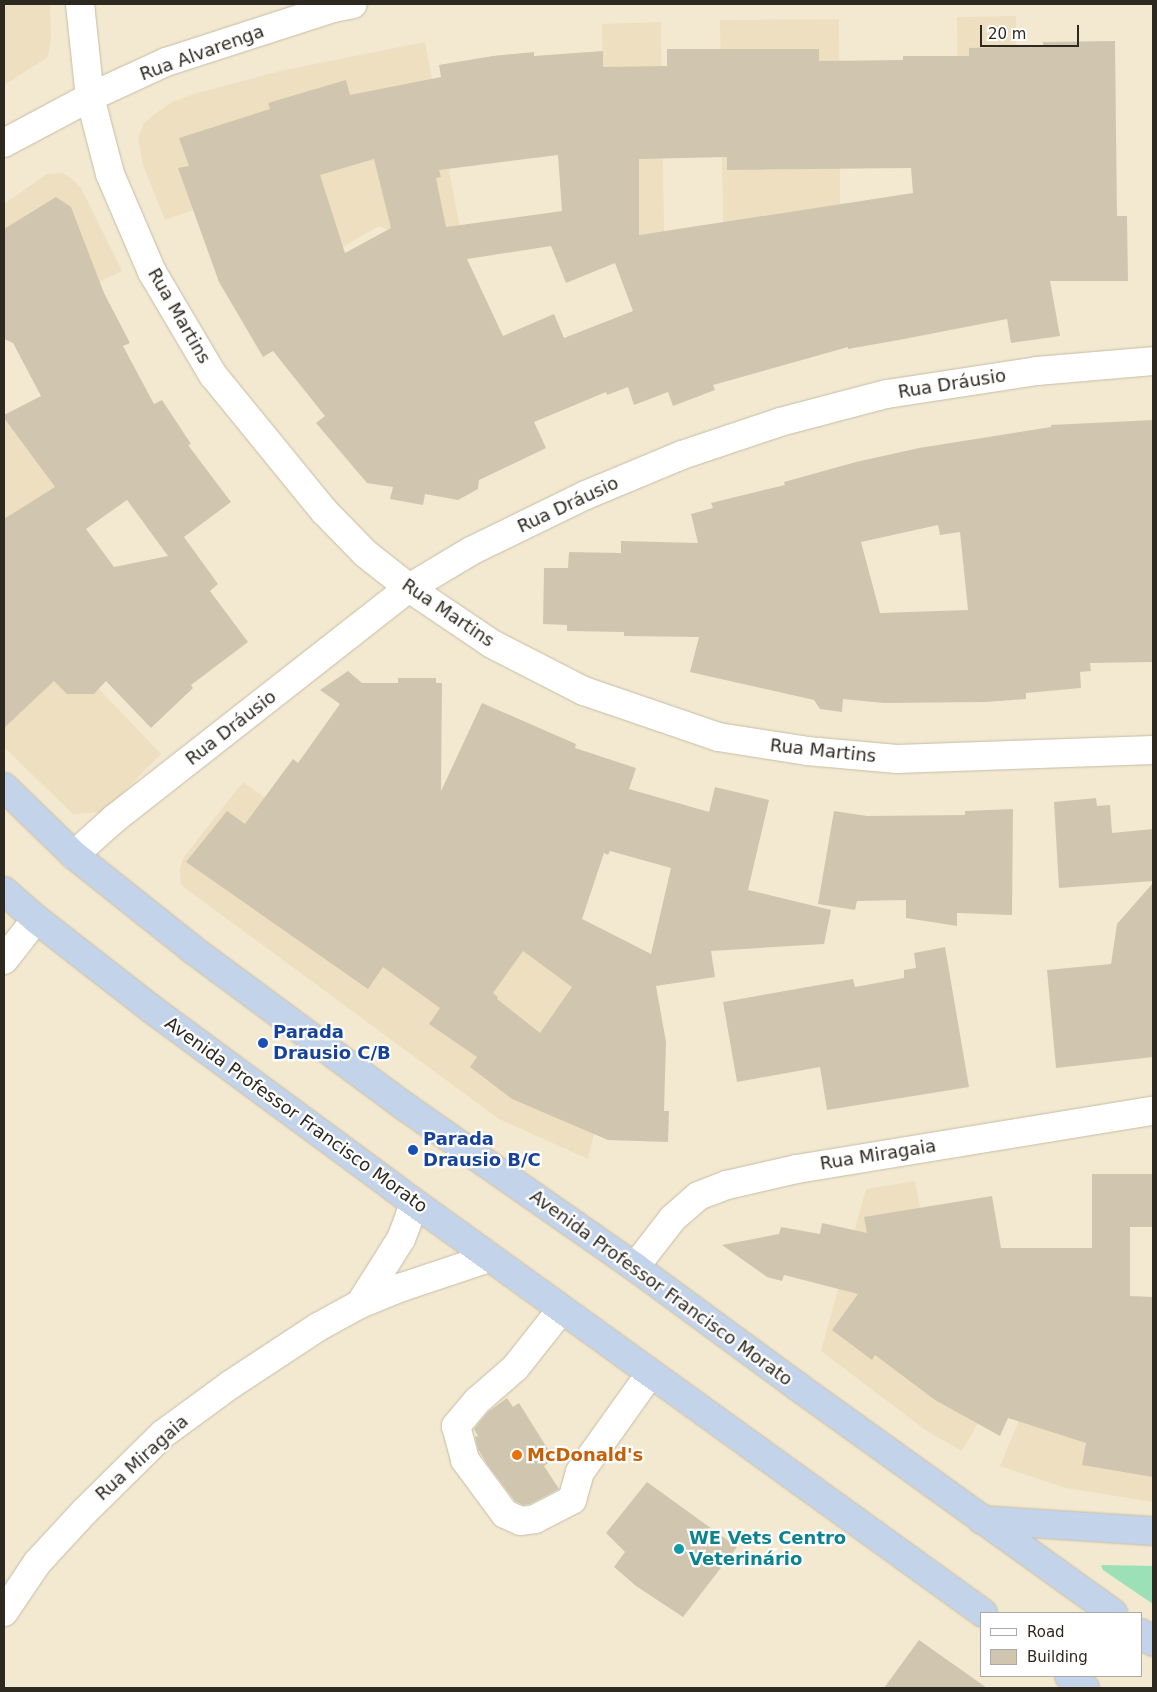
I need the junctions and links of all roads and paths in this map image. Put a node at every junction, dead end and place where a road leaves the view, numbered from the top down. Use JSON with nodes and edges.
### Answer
{"nodes":[{"id":1,"x":80,"y":4,"type":"edge"},
{"id":2,"x":353,"y":4,"type":"edge"},
{"id":3,"x":90,"y":97,"type":"junction"},
{"id":4,"x":4,"y":143,"type":"edge"},
{"id":5,"x":1153,"y":361,"type":"edge"},
{"id":6,"x":409,"y":588,"type":"junction"},
{"id":7,"x":1153,"y":750,"type":"edge"},
{"id":8,"x":4,"y":787,"type":"edge"},
{"id":9,"x":74,"y":855,"type":"junction"},
{"id":10,"x":4,"y":891,"type":"edge"},
{"id":11,"x":36,"y":919,"type":"junction"},
{"id":12,"x":4,"y":960,"type":"edge"},
{"id":13,"x":1153,"y":1111,"type":"edge"},
{"id":14,"x":413,"y":1202,"type":"junction"},
{"id":15,"x":489,"y":1258,"type":"junction"},
{"id":16,"x":635,"y":1266,"type":"junction"},
{"id":17,"x":360,"y":1304,"type":"junction"},
{"id":18,"x":562,"y":1310,"type":"junction"},
{"id":19,"x":650,"y":1374,"type":"junction"},
{"id":20,"x":982,"y":1520,"type":"junction"},
{"id":21,"x":1153,"y":1531,"type":"edge"},
{"id":22,"x":4,"y":1612,"type":"edge"},
{"id":23,"x":982,"y":1612,"type":"edge"},
{"id":24,"x":1111,"y":1612,"type":"edge"},
{"id":25,"x":1142,"y":1634,"type":"edge"},
{"id":26,"x":1153,"y":1642,"type":"edge"},
{"id":27,"x":1070,"y":1677,"type":"edge"},
{"id":28,"x":1085,"y":1688,"type":"edge"}],
"edges":[{"from":1,"to":3,"type":"street","name":"Rua Martins"},
{"from":2,"to":3,"type":"street","name":"Rua Alvarenga"},
{"from":3,"to":4,"type":"street","name":"Rua Alvarenga"},
{"from":3,"to":6,"type":"street","name":"Rua Martins"},
{"from":5,"to":6,"type":"street","name":"Rua Dráusio"},
{"from":6,"to":7,"type":"street","name":"Rua Martins"},
{"from":6,"to":9,"type":"street","name":"Rua Dráusio"},
{"from":8,"to":9,"type":"highway","name":"Avenida Professor Francisco Morato"},
{"from":9,"to":16,"type":"highway","name":"Avenida Professor Francisco Morato"},
{"from":10,"to":11,"type":"highway","name":"Avenida Professor Francisco Morato"},
{"from":11,"to":12,"type":"street"},
{"from":11,"to":14,"type":"highway","name":"Avenida Professor Francisco Morato"},
{"from":13,"to":16,"type":"street","name":"Rua Miragaia"},
{"from":14,"to":15,"type":"highway","name":"Avenida Professor Francisco Morato"},
{"from":14,"to":17,"type":"street","name":"Rua Miragaia"},
{"from":15,"to":17,"type":"street","name":"Rua Miragaia"},
{"from":15,"to":18,"type":"highway","name":"Avenida Professor Francisco Morato"},
{"from":16,"to":20,"type":"highway","name":"Avenida Professor Francisco Morato"},
{"from":17,"to":22,"type":"street","name":"Rua Miragaia"},
{"from":18,"to":19,"type":"highway","name":"Avenida Professor Francisco Morato"},
{"from":18,"to":19,"type":"street"},
{"from":19,"to":23,"type":"highway","name":"Avenida Professor Francisco Morato"},
{"from":20,"to":21,"type":"highway"},
{"from":20,"to":24,"type":"highway","name":"Avenida Professor Francisco Morato"},
{"from":25,"to":26,"type":"highway"},
{"from":27,"to":28,"type":"highway"}]}
